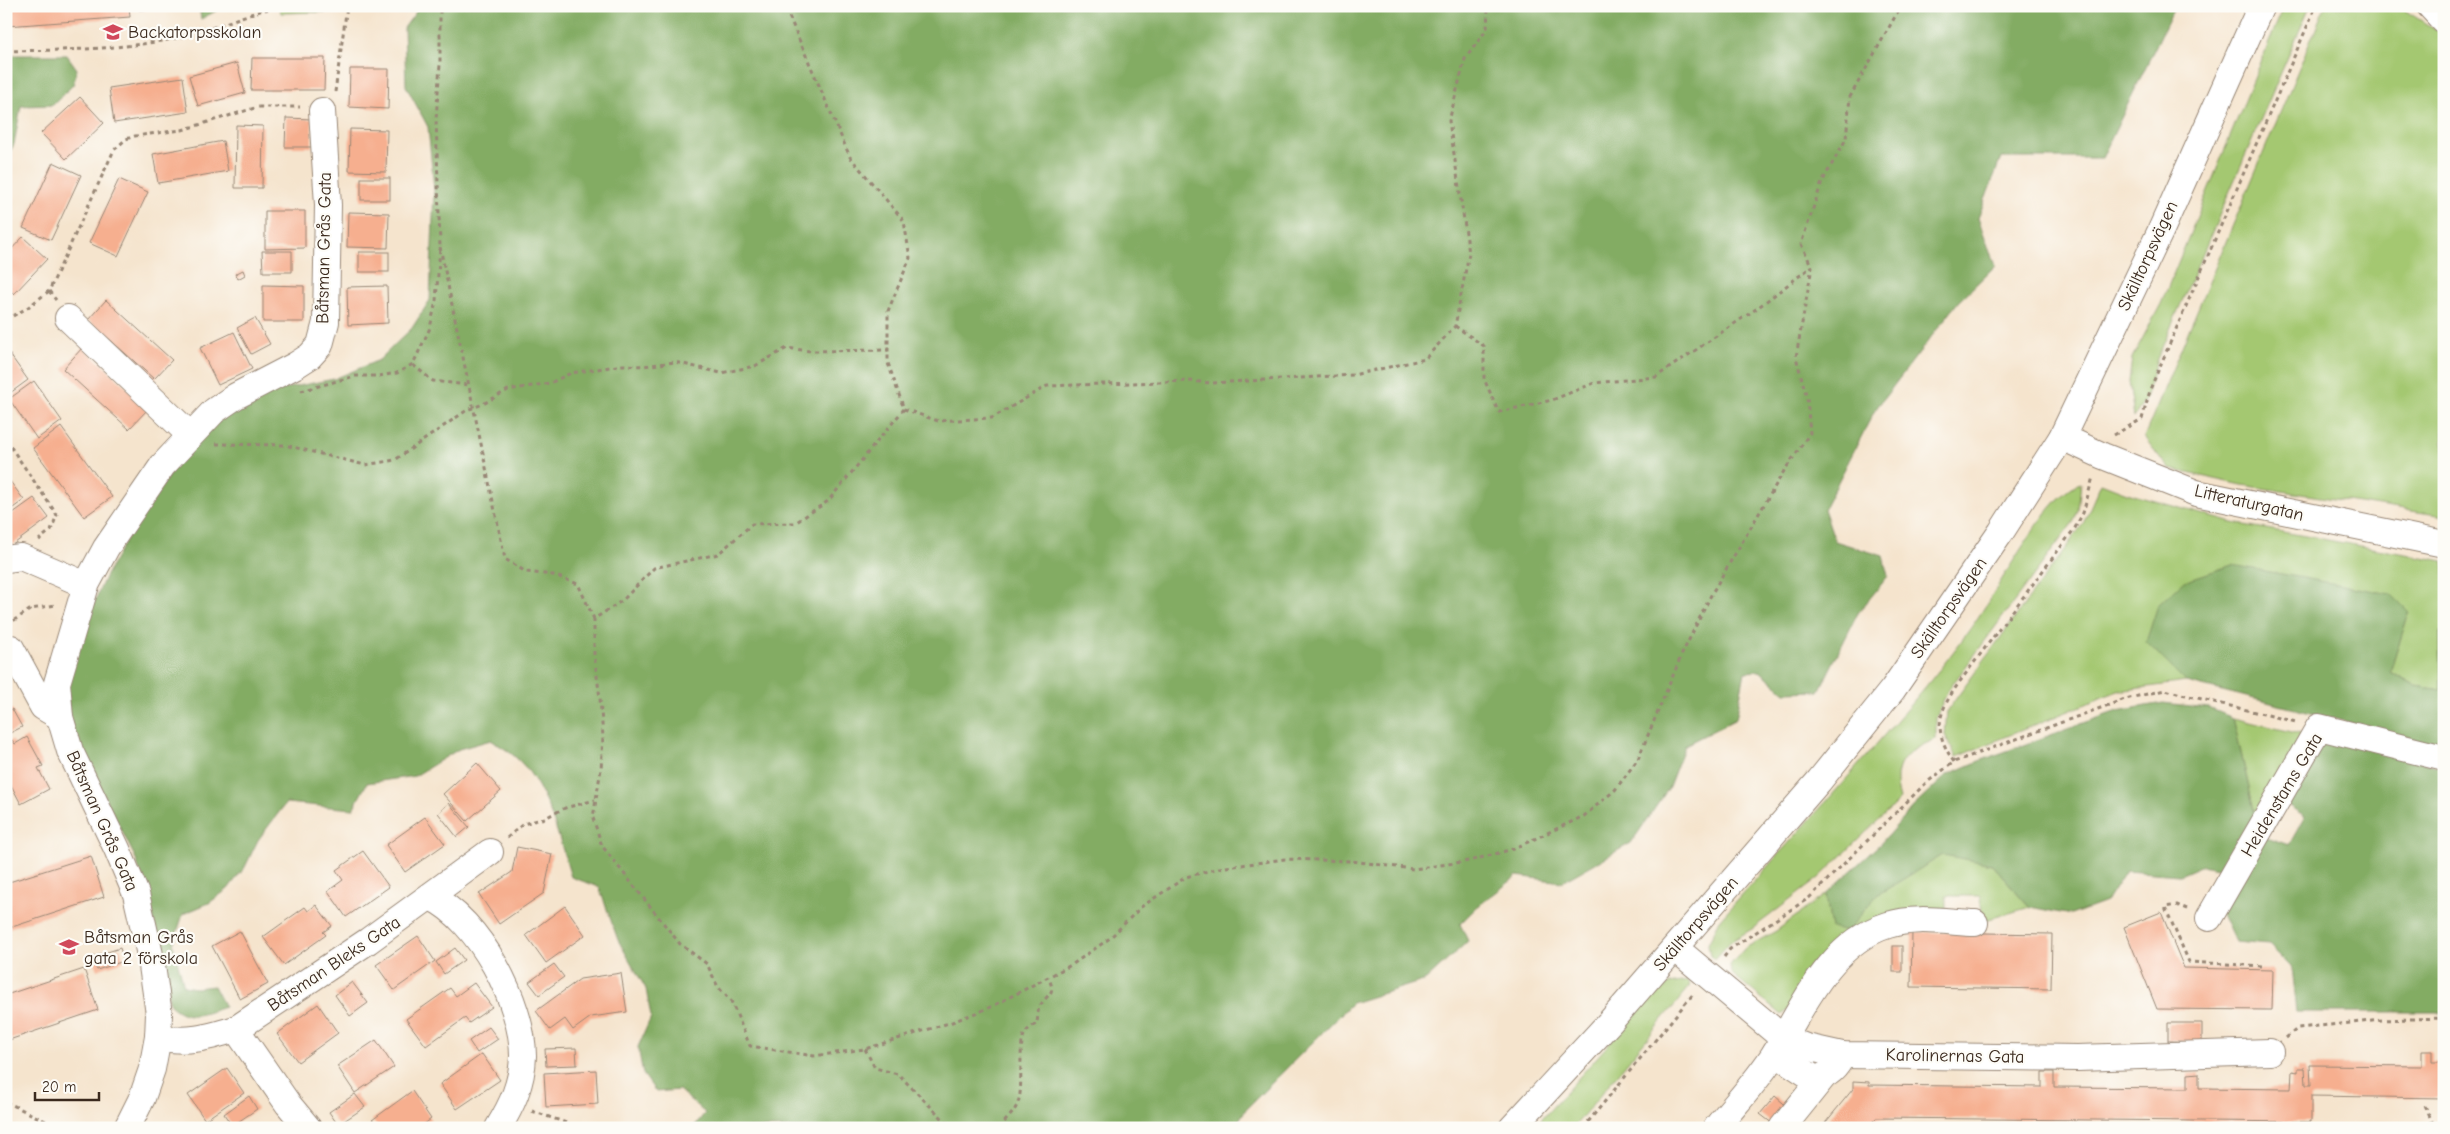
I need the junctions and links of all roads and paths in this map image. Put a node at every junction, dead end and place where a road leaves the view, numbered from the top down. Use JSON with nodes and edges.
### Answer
{"nodes":[{"id":1,"x":288,"y":6,"type":"edge"},
{"id":2,"x":347,"y":6,"type":"edge"},
{"id":3,"x":783,"y":6,"type":"edge"},
{"id":4,"x":1488,"y":6,"type":"edge"},
{"id":5,"x":1901,"y":6,"type":"edge"},
{"id":6,"x":2261,"y":6,"type":"edge"},
{"id":7,"x":2316,"y":6,"type":"edge"},
{"id":8,"x":2430,"y":6,"type":"edge"},
{"id":9,"x":271,"y":7,"type":"edge"},
{"id":10,"x":2444,"y":21,"type":"edge"},
{"id":11,"x":6,"y":51,"type":"edge"},
{"id":12,"x":322,"y":111,"type":"junction"},
{"id":13,"x":440,"y":247,"type":"dead end"},
{"id":14,"x":1812,"y":266,"type":"junction"},
{"id":15,"x":68,"y":318,"type":"dead end"},
{"id":16,"x":6,"y":320,"type":"edge"},
{"id":17,"x":1455,"y":326,"type":"junction"},
{"id":18,"x":888,"y":350,"type":"junction"},
{"id":19,"x":413,"y":364,"type":"dead end"},
{"id":20,"x":469,"y":385,"type":"junction"},
{"id":21,"x":474,"y":407,"type":"junction"},
{"id":22,"x":904,"y":409,"type":"junction"},
{"id":23,"x":2062,"y":437,"type":"junction"},
{"id":24,"x":6,"y":440,"type":"edge"},
{"id":25,"x":200,"y":440,"type":"junction"},
{"id":26,"x":2103,"y":456,"type":"junction"},
{"id":27,"x":2444,"y":544,"type":"edge"},
{"id":28,"x":14,"y":558,"type":"edge"},
{"id":29,"x":86,"y":584,"type":"junction"},
{"id":30,"x":77,"y":612,"type":"junction"},
{"id":31,"x":594,"y":620,"type":"junction"},
{"id":32,"x":9,"y":637,"type":"edge"},
{"id":33,"x":60,"y":717,"type":"junction"},
{"id":34,"x":2319,"y":727,"type":"junction"},
{"id":35,"x":2444,"y":758,"type":"edge"},
{"id":36,"x":1954,"y":762,"type":"junction"},
{"id":37,"x":595,"y":800,"type":"junction"},
{"id":38,"x":490,"y":852,"type":"joint"},
{"id":39,"x":430,"y":897,"type":"junction"},
{"id":40,"x":2209,"y":918,"type":"dead end"},
{"id":41,"x":1975,"y":923,"type":"dead end"},
{"id":42,"x":1675,"y":948,"type":"junction"},
{"id":43,"x":1709,"y":975,"type":"junction"},
{"id":44,"x":1048,"y":977,"type":"junction"},
{"id":45,"x":2444,"y":1018,"type":"edge"},
{"id":46,"x":236,"y":1029,"type":"junction"},
{"id":47,"x":158,"y":1037,"type":"junction"},
{"id":48,"x":1779,"y":1046,"type":"junction"},
{"id":49,"x":865,"y":1049,"type":"junction"},
{"id":50,"x":2270,"y":1052,"type":"joint"},
{"id":51,"x":1842,"y":1055,"type":"junction"},
{"id":52,"x":1823,"y":1077,"type":"junction"},
{"id":53,"x":6,"y":1102,"type":"edge"},
{"id":54,"x":512,"y":1105,"type":"junction"},
{"id":55,"x":2425,"y":1106,"type":"dead end"},
{"id":56,"x":1872,"y":1122,"type":"dead end"},
{"id":57,"x":2044,"y":1122,"type":"dead end"},
{"id":58,"x":60,"y":1128,"type":"edge"},
{"id":59,"x":127,"y":1128,"type":"edge"},
{"id":60,"x":308,"y":1128,"type":"edge"},
{"id":61,"x":498,"y":1128,"type":"edge"},
{"id":62,"x":581,"y":1128,"type":"edge"},
{"id":63,"x":952,"y":1128,"type":"edge"},
{"id":64,"x":999,"y":1128,"type":"edge"},
{"id":65,"x":1512,"y":1128,"type":"edge"},
{"id":66,"x":1583,"y":1128,"type":"edge"},
{"id":67,"x":1716,"y":1128,"type":"edge"},
{"id":68,"x":1782,"y":1128,"type":"edge"},
{"id":69,"x":1875,"y":1128,"type":"edge"},
{"id":70,"x":2044,"y":1128,"type":"edge"},
{"id":71,"x":2434,"y":1128,"type":"edge"}],
"edges":[{"from":1,"to":9,"type":"path"},
{"from":2,"to":12,"type":"path"},
{"from":3,"to":18,"type":"path"},
{"from":4,"to":17,"type":"path"},
{"from":5,"to":14,"type":"path"},
{"from":6,"to":23,"type":"street","name":"Skälltorpsvägen"},
{"from":7,"to":26,"type":"path"},
{"from":8,"to":10,"type":"street"},
{"from":9,"to":11,"type":"path"},
{"from":12,"to":16,"type":"path"},
{"from":12,"to":25,"type":"street","name":"Båtsman Grås Gata"},
{"from":13,"to":20,"type":"path"},
{"from":14,"to":17,"type":"path"},
{"from":14,"to":44,"type":"path"},
{"from":15,"to":25,"type":"street"},
{"from":17,"to":22,"type":"path"},
{"from":18,"to":21,"type":"path"},
{"from":18,"to":22,"type":"path"},
{"from":19,"to":20,"type":"path"},
{"from":20,"to":21,"type":"path"},
{"from":21,"to":25,"type":"path"},
{"from":21,"to":31,"type":"path"},
{"from":22,"to":31,"type":"path"},
{"from":23,"to":26,"type":"street","name":"Litteraturgatan"},
{"from":23,"to":42,"type":"street","name":"Skälltorpsvägen"},
{"from":24,"to":28,"type":"path"},
{"from":25,"to":29,"type":"street","name":"Båtsman Grås Gata"},
{"from":26,"to":27,"type":"street","name":"Litteraturgatan"},
{"from":26,"to":36,"type":"path"},
{"from":28,"to":29,"type":"street"},
{"from":29,"to":30,"type":"street","name":"Båtsman Grås Gata"},
{"from":30,"to":32,"type":"path"},
{"from":30,"to":33,"type":"street","name":"Båtsman Grås Gata"},
{"from":31,"to":37,"type":"path"},
{"from":32,"to":33,"type":"street"},
{"from":33,"to":47,"type":"street","name":"Båtsman Grås Gata"},
{"from":34,"to":35,"type":"street","name":"Heidenstams Gata"},
{"from":34,"to":36,"type":"path"},
{"from":34,"to":40,"type":"street","name":"Heidenstams Gata"},
{"from":36,"to":43,"type":"path"},
{"from":37,"to":38,"type":"path"},
{"from":37,"to":49,"type":"path"},
{"from":38,"to":39,"type":"street","name":"Båtsman Bleks Gata"},
{"from":39,"to":46,"type":"street","name":"Båtsman Bleks Gata"},
{"from":39,"to":54,"type":"street"},
{"from":41,"to":48,"type":"street"},
{"from":42,"to":43,"type":"street","name":"Karolinernas Gata"},
{"from":42,"to":65,"type":"street","name":"Skälltorpsvägen"},
{"from":43,"to":48,"type":"street","name":"Karolinernas Gata"},
{"from":43,"to":66,"type":"path"},
{"from":44,"to":49,"type":"path"},
{"from":44,"to":64,"type":"path"},
{"from":45,"to":50,"type":"path"},
{"from":46,"to":47,"type":"street","name":"Båtsman Bleks Gata"},
{"from":46,"to":60,"type":"street"},
{"from":47,"to":59,"type":"street","name":"Båtsman Grås Gata"},
{"from":48,"to":51,"type":"street","name":"Karolinernas Gata"},
{"from":48,"to":52,"type":"street"},
{"from":48,"to":67,"type":"street"},
{"from":49,"to":63,"type":"path"},
{"from":50,"to":51,"type":"street","name":"Karolinernas Gata"},
{"from":51,"to":52,"type":"street"},
{"from":52,"to":68,"type":"street"},
{"from":53,"to":58,"type":"path"},
{"from":54,"to":61,"type":"street"},
{"from":54,"to":62,"type":"path"},
{"from":55,"to":71,"type":"path"},
{"from":56,"to":69,"type":"path"},
{"from":57,"to":70,"type":"path"}]}
